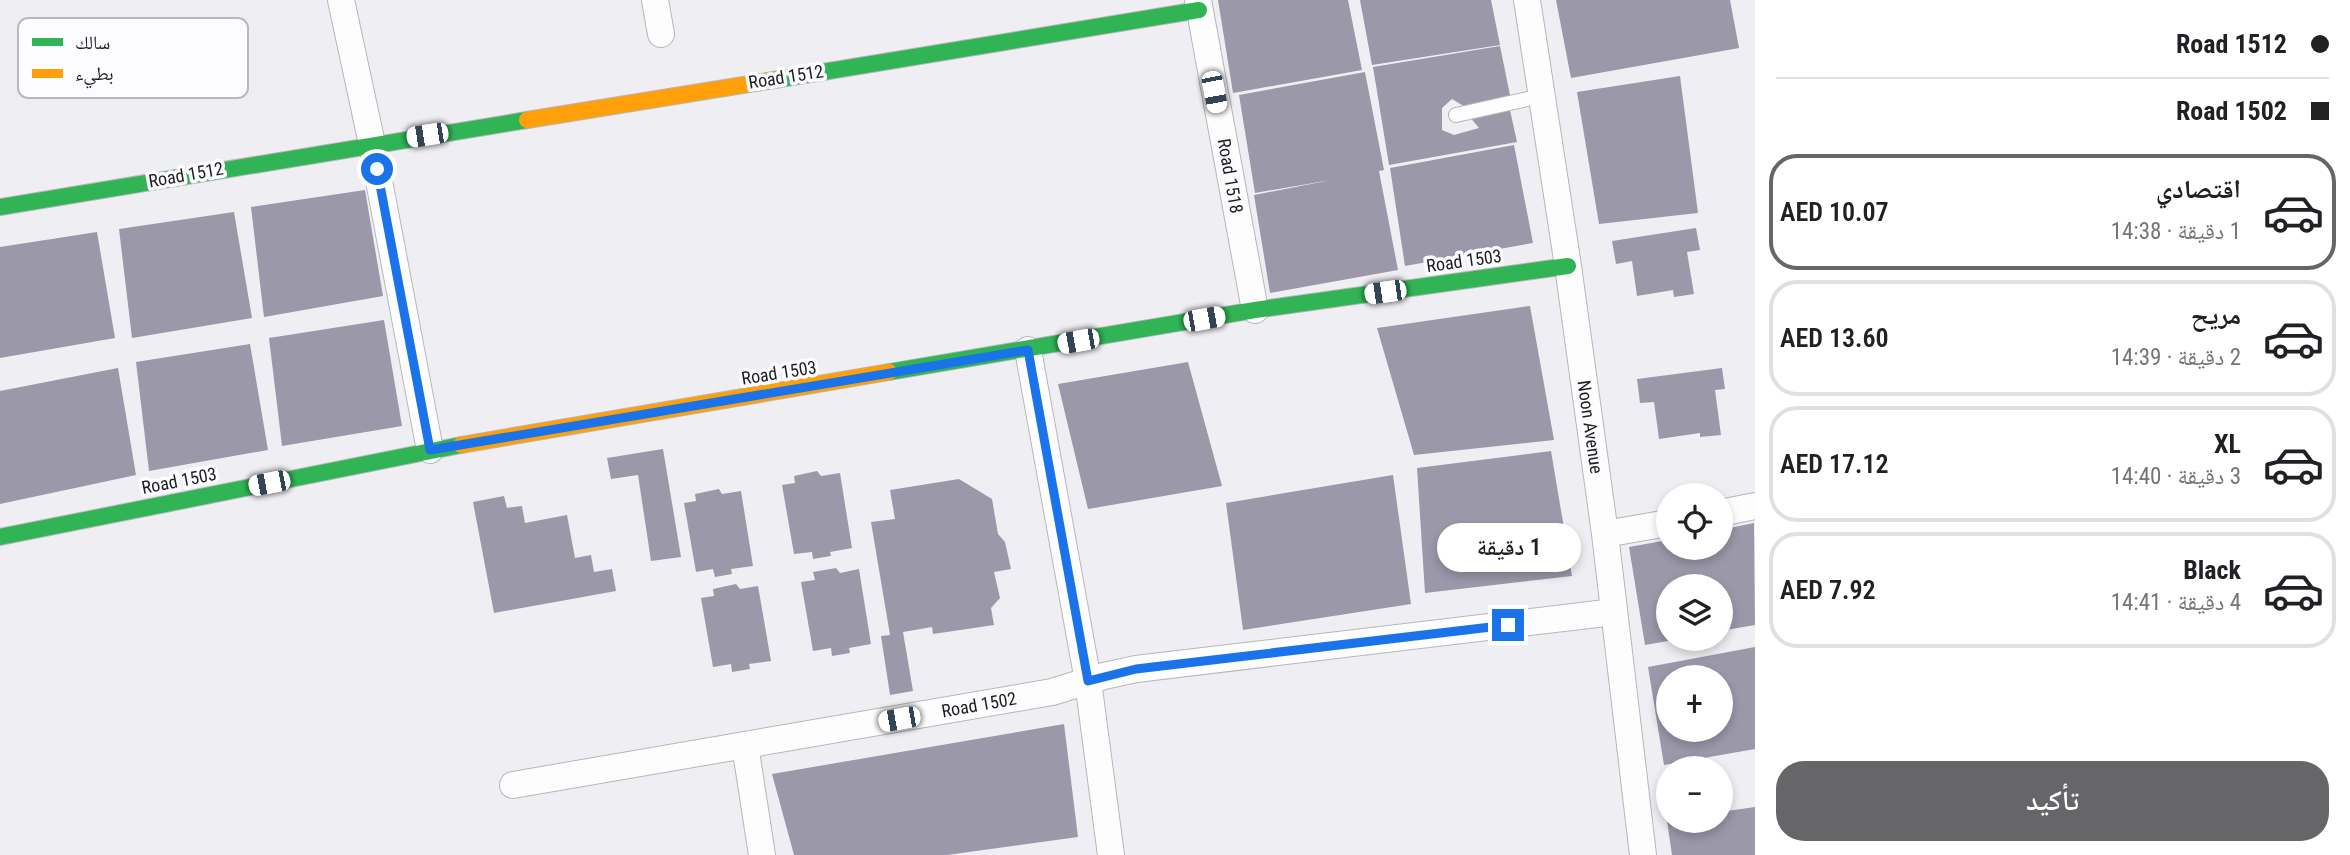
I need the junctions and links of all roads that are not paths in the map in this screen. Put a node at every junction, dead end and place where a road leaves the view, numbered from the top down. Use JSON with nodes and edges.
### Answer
{"nodes":[{"id":1,"x":341,"y":0,"type":"edge"},
{"id":2,"x":655,"y":0,"type":"edge"},
{"id":3,"x":1527,"y":0,"type":"edge"},
{"id":4,"x":1199,"y":5,"type":"edge"},
{"id":5,"x":661,"y":34,"type":"dead end"},
{"id":6,"x":1541,"y":96,"type":"junction"},
{"id":7,"x":1456,"y":115,"type":"dead end"},
{"id":8,"x":372,"y":144,"type":"junction"},
{"id":9,"x":0,"y":207,"type":"edge"},
{"id":10,"x":1568,"y":266,"type":"junction"},
{"id":11,"x":1255,"y":310,"type":"junction"},
{"id":12,"x":1028,"y":350,"type":"junction"},
{"id":13,"x":430,"y":450,"type":"junction"},
{"id":14,"x":1755,"y":506,"type":"edge"},
{"id":15,"x":1733,"y":510,"type":"edge"},
{"id":16,"x":1656,"y":525,"type":"edge"},
{"id":17,"x":1605,"y":534,"type":"junction"},
{"id":18,"x":0,"y":537,"type":"edge"},
{"id":19,"x":1614,"y":612,"type":"junction"},
{"id":20,"x":1088,"y":681,"type":"junction"},
{"id":21,"x":745,"y":745,"type":"junction"},
{"id":22,"x":513,"y":785,"type":"dead end"},
{"id":23,"x":762,"y":855,"type":"edge"},
{"id":24,"x":1111,"y":855,"type":"edge"},
{"id":25,"x":1643,"y":855,"type":"edge"}],
"edges":[{"from":1,"to":8,"type":"street"},
{"from":2,"to":5,"type":"street"},
{"from":3,"to":6,"type":"street","name":"Noon Avenue"},
{"from":4,"to":8,"type":"street","name":"Road 1512"},
{"from":4,"to":11,"type":"street","name":"Road 1518"},
{"from":6,"to":7,"type":"lane"},
{"from":6,"to":10,"type":"street","name":"Noon Avenue"},
{"from":8,"to":9,"type":"street","name":"Road 1512"},
{"from":8,"to":13,"type":"street"},
{"from":10,"to":11,"type":"street","name":"Road 1503"},
{"from":10,"to":17,"type":"street","name":"Noon Avenue"},
{"from":11,"to":12,"type":"street","name":"Road 1503"},
{"from":12,"to":13,"type":"street","name":"Road 1503"},
{"from":12,"to":20,"type":"street"},
{"from":13,"to":18,"type":"street","name":"Road 1503"},
{"from":14,"to":15,"type":"street"},
{"from":16,"to":17,"type":"street"},
{"from":17,"to":19,"type":"street","name":"Noon Avenue"},
{"from":19,"to":20,"type":"street","name":"Road 1502"},
{"from":19,"to":25,"type":"street","name":"Noon Avenue"},
{"from":20,"to":21,"type":"street","name":"Road 1502"},
{"from":20,"to":24,"type":"street"},
{"from":21,"to":22,"type":"street","name":"Road 1502"},
{"from":21,"to":23,"type":"street"}]}
